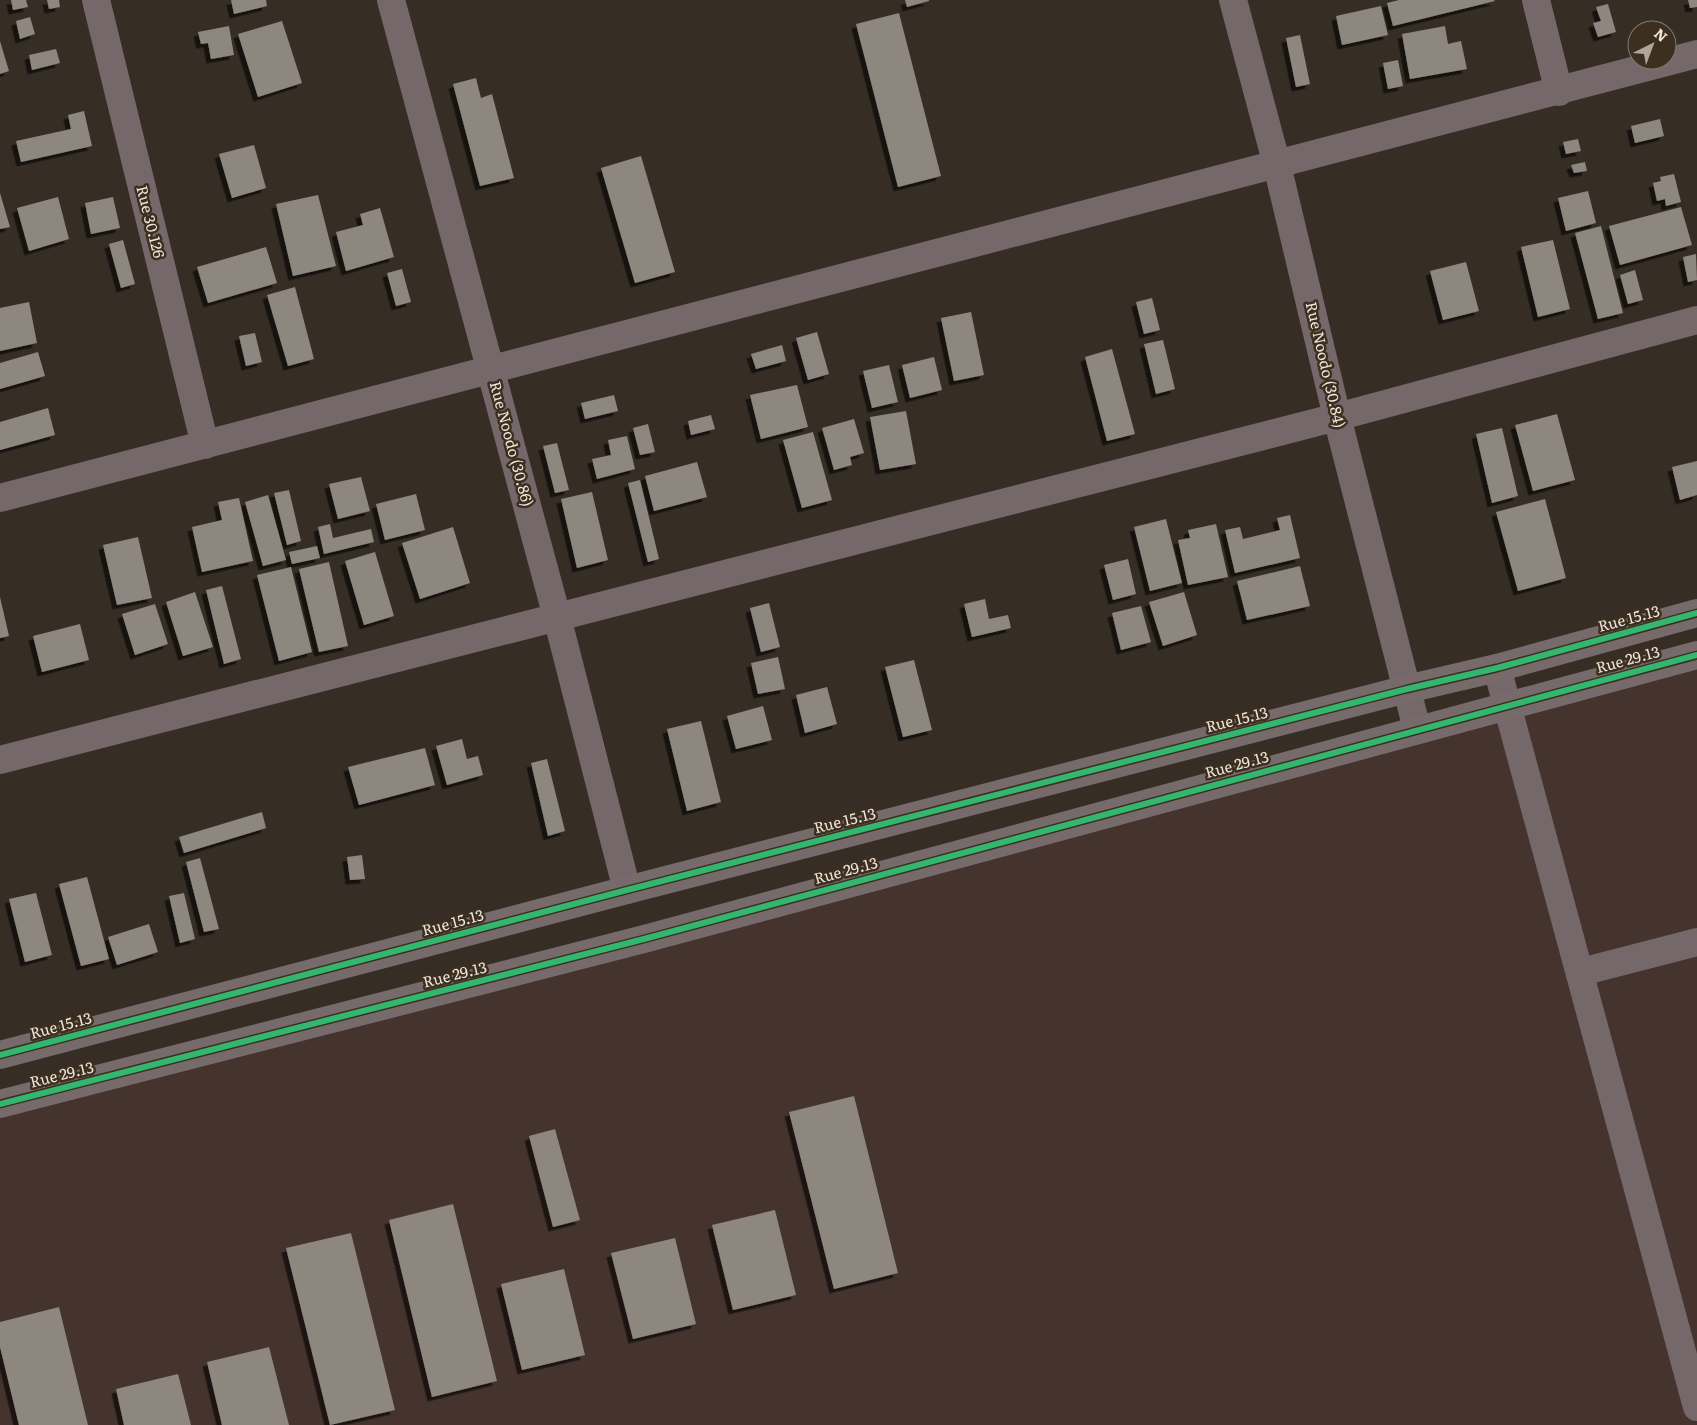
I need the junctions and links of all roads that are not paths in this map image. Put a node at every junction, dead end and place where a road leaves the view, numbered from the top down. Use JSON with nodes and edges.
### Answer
{"nodes":[{"id":1,"x":96,"y":0,"type":"edge"},
{"id":2,"x":391,"y":0,"type":"edge"},
{"id":3,"x":1233,"y":0,"type":"edge"},
{"id":4,"x":1536,"y":0,"type":"edge"},
{"id":5,"x":1697,"y":54,"type":"edge"},
{"id":6,"x":1559,"y":92,"type":"junction"},
{"id":7,"x":1278,"y":165,"type":"junction"},
{"id":8,"x":1697,"y":320,"type":"edge"},
{"id":9,"x":491,"y":370,"type":"junction"},
{"id":10,"x":1337,"y":416,"type":"junction"},
{"id":11,"x":205,"y":445,"type":"junction"},
{"id":12,"x":0,"y":498,"type":"edge"},
{"id":13,"x":1697,"y":613,"type":"edge"},
{"id":14,"x":557,"y":617,"type":"junction"},
{"id":15,"x":1697,"y":655,"type":"edge"},
{"id":16,"x":1497,"y":668,"type":"junction"},
{"id":17,"x":1407,"y":689,"type":"junction"},
{"id":18,"x":1507,"y":705,"type":"junction"},
{"id":19,"x":1417,"y":730,"type":"junction"},
{"id":20,"x":0,"y":760,"type":"edge"},
{"id":21,"x":627,"y":890,"type":"junction"},
{"id":22,"x":1697,"y":942,"type":"edge"},
{"id":23,"x":1580,"y":972,"type":"junction"},
{"id":24,"x":0,"y":1055,"type":"edge"},
{"id":25,"x":0,"y":1104,"type":"edge"},
{"id":26,"x":1697,"y":1407,"type":"edge"}],
"edges":[{"from":1,"to":11,"type":"street","name":"Rue 30.126"},
{"from":2,"to":9,"type":"street","name":"Rue Noodo (30.86)"},
{"from":3,"to":7,"type":"street","name":"Rue Noodo (30.84)"},
{"from":4,"to":6,"type":"street"},
{"from":5,"to":6,"type":"street"},
{"from":6,"to":7,"type":"street"},
{"from":7,"to":9,"type":"street"},
{"from":7,"to":10,"type":"street","name":"Rue Noodo (30.84)"},
{"from":8,"to":10,"type":"street"},
{"from":9,"to":11,"type":"street"},
{"from":9,"to":14,"type":"street","name":"Rue Noodo (30.86)"},
{"from":10,"to":14,"type":"street"},
{"from":10,"to":17,"type":"street","name":"Rue Noodo (30.84)"},
{"from":11,"to":12,"type":"street"},
{"from":13,"to":16,"type":"main road","name":"Rue 15.13"},
{"from":14,"to":20,"type":"street"},
{"from":14,"to":21,"type":"street","name":"Rue Noodo (30.86)"},
{"from":15,"to":18,"type":"main road","name":"Rue 29.13"},
{"from":16,"to":17,"type":"main road","name":"Rue 15.13"},
{"from":16,"to":18,"type":"street"},
{"from":17,"to":19,"type":"street","name":"Rue Noodo (30.84)"},
{"from":17,"to":21,"type":"main road","name":"Rue 15.13"},
{"from":18,"to":19,"type":"main road","name":"Rue 29.13"},
{"from":18,"to":23,"type":"street"},
{"from":19,"to":25,"type":"main road","name":"Rue 29.13"},
{"from":21,"to":24,"type":"main road","name":"Rue 15.13"},
{"from":22,"to":23,"type":"street"},
{"from":23,"to":26,"type":"street"}]}
